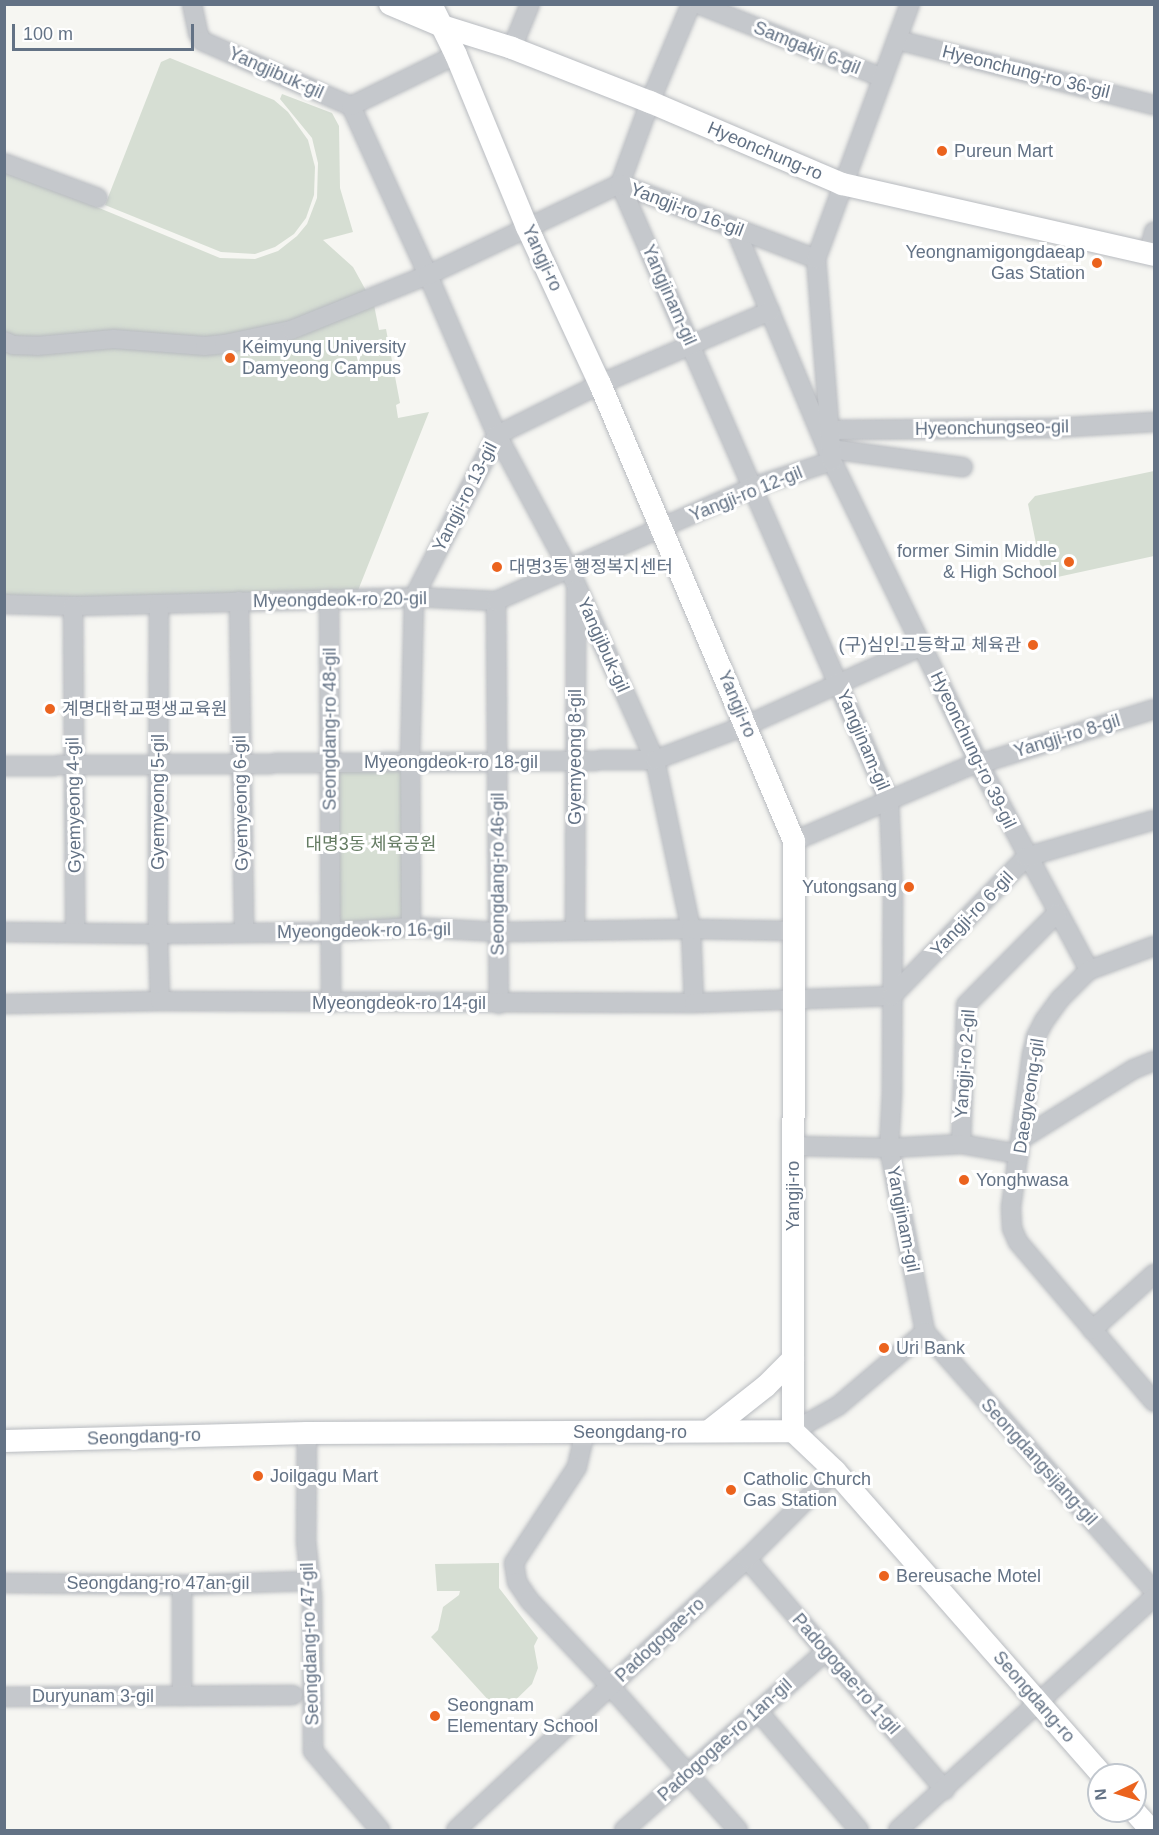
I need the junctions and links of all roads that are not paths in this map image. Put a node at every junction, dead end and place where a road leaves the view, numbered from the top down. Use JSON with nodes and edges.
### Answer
{"nodes":[{"id":1,"x":192,"y":4,"type":"edge"},
{"id":2,"x":390,"y":4,"type":"edge"},
{"id":3,"x":431,"y":4,"type":"edge"},
{"id":4,"x":530,"y":4,"type":"edge"},
{"id":5,"x":692,"y":4,"type":"edge"},
{"id":6,"x":698,"y":4,"type":"edge"},
{"id":7,"x":910,"y":4,"type":"edge"},
{"id":8,"x":442,"y":26,"type":"junction"},
{"id":9,"x":897,"y":40,"type":"junction"},
{"id":10,"x":512,"y":48,"type":"junction"},
{"id":11,"x":456,"y":55,"type":"junction"},
{"id":12,"x":883,"y":78,"type":"junction"},
{"id":13,"x":650,"y":102,"type":"junction"},
{"id":14,"x":1155,"y":105,"type":"edge"},
{"id":15,"x":351,"y":106,"type":"junction"},
{"id":16,"x":4,"y":163,"type":"edge"},
{"id":17,"x":620,"y":184,"type":"junction"},
{"id":18,"x":845,"y":184,"type":"junction"},
{"id":19,"x":98,"y":198,"type":"dead end"},
{"id":20,"x":527,"y":227,"type":"junction"},
{"id":21,"x":735,"y":228,"type":"junction"},
{"id":22,"x":1153,"y":247,"type":"edge"},
{"id":23,"x":816,"y":260,"type":"junction"},
{"id":24,"x":428,"y":275,"type":"junction"},
{"id":25,"x":770,"y":311,"type":"junction"},
{"id":26,"x":4,"y":341,"type":"edge"},
{"id":27,"x":690,"y":344,"type":"junction"},
{"id":28,"x":600,"y":384,"type":"junction"},
{"id":29,"x":1155,"y":422,"type":"edge"},
{"id":30,"x":830,"y":430,"type":"junction"},
{"id":31,"x":497,"y":435,"type":"junction"},
{"id":32,"x":832,"y":455,"type":"junction"},
{"id":33,"x":963,"y":467,"type":"dead end"},
{"id":34,"x":753,"y":487,"type":"junction"},
{"id":35,"x":660,"y":529,"type":"junction"},
{"id":36,"x":572,"y":577,"type":"junction"},
{"id":37,"x":414,"y":597,"type":"junction"},
{"id":38,"x":329,"y":599,"type":"junction"},
{"id":39,"x":496,"y":601,"type":"junction"},
{"id":40,"x":239,"y":602,"type":"junction"},
{"id":41,"x":4,"y":604,"type":"edge"},
{"id":42,"x":159,"y":604,"type":"junction"},
{"id":43,"x":73,"y":606,"type":"junction"},
{"id":44,"x":922,"y":646,"type":"junction"},
{"id":45,"x":838,"y":684,"type":"junction"},
{"id":46,"x":1155,"y":709,"type":"edge"},
{"id":47,"x":747,"y":724,"type":"junction"},
{"id":48,"x":655,"y":760,"type":"junction"},
{"id":49,"x":575,"y":761,"type":"junction"},
{"id":50,"x":330,"y":762,"type":"junction"},
{"id":51,"x":410,"y":762,"type":"junction"},
{"id":52,"x":497,"y":762,"type":"junction"},
{"id":53,"x":979,"y":763,"type":"junction"},
{"id":54,"x":240,"y":764,"type":"junction"},
{"id":55,"x":73,"y":765,"type":"junction"},
{"id":56,"x":158,"y":765,"type":"junction"},
{"id":57,"x":4,"y":766,"type":"edge"},
{"id":58,"x":889,"y":801,"type":"junction"},
{"id":59,"x":1155,"y":820,"type":"edge"},
{"id":60,"x":795,"y":842,"type":"junction"},
{"id":61,"x":1026,"y":857,"type":"junction"},
{"id":62,"x":1057,"y":913,"type":"junction"},
{"id":63,"x":411,"y":927,"type":"junction"},
{"id":64,"x":691,"y":929,"type":"junction"},
{"id":65,"x":575,"y":930,"type":"junction"},
{"id":66,"x":795,"y":931,"type":"junction"},
{"id":67,"x":4,"y":932,"type":"edge"},
{"id":68,"x":331,"y":932,"type":"junction"},
{"id":69,"x":498,"y":932,"type":"junction"},
{"id":70,"x":75,"y":933,"type":"junction"},
{"id":71,"x":244,"y":933,"type":"junction"},
{"id":72,"x":158,"y":934,"type":"junction"},
{"id":73,"x":1155,"y":946,"type":"edge"},
{"id":74,"x":1089,"y":970,"type":"junction"},
{"id":75,"x":892,"y":996,"type":"junction"},
{"id":76,"x":794,"y":1000,"type":"junction"},
{"id":77,"x":160,"y":1001,"type":"junction"},
{"id":78,"x":4,"y":1004,"type":"edge"},
{"id":79,"x":331,"y":1004,"type":"junction"},
{"id":80,"x":499,"y":1004,"type":"junction"},
{"id":81,"x":694,"y":1004,"type":"junction"},
{"id":82,"x":1155,"y":1061,"type":"edge"},
{"id":83,"x":961,"y":1144,"type":"junction"},
{"id":84,"x":794,"y":1146,"type":"junction"},
{"id":85,"x":1020,"y":1146,"type":"junction"},
{"id":86,"x":889,"y":1148,"type":"junction"},
{"id":87,"x":1155,"y":1274,"type":"edge"},
{"id":88,"x":1092,"y":1330,"type":"junction"},
{"id":89,"x":925,"y":1332,"type":"junction"},
{"id":90,"x":793,"y":1359,"type":"junction"},
{"id":91,"x":1155,"y":1402,"type":"edge"},
{"id":92,"x":709,"y":1431,"type":"junction"},
{"id":93,"x":793,"y":1431,"type":"junction"},
{"id":94,"x":585,"y":1432,"type":"junction"},
{"id":95,"x":307,"y":1433,"type":"junction"},
{"id":96,"x":4,"y":1441,"type":"edge"},
{"id":97,"x":835,"y":1471,"type":"junction"},
{"id":98,"x":747,"y":1559,"type":"junction"},
{"id":99,"x":311,"y":1581,"type":"junction"},
{"id":100,"x":4,"y":1583,"type":"edge"},
{"id":101,"x":182,"y":1585,"type":"junction"},
{"id":102,"x":1155,"y":1591,"type":"edge"},
{"id":103,"x":1155,"y":1597,"type":"edge"},
{"id":104,"x":826,"y":1651,"type":"junction"},
{"id":105,"x":311,"y":1678,"type":"junction"},
{"id":106,"x":610,"y":1686,"type":"junction"},
{"id":107,"x":293,"y":1695,"type":"junction"},
{"id":108,"x":182,"y":1696,"type":"junction"},
{"id":109,"x":4,"y":1697,"type":"edge"},
{"id":110,"x":1038,"y":1702,"type":"junction"},
{"id":111,"x":312,"y":1707,"type":"junction"},
{"id":112,"x":758,"y":1710,"type":"junction"},
{"id":113,"x":1091,"y":1763,"type":"edge"},
{"id":114,"x":688,"y":1772,"type":"junction"},
{"id":115,"x":945,"y":1790,"type":"junction"},
{"id":116,"x":380,"y":1830,"type":"edge"},
{"id":117,"x":456,"y":1830,"type":"edge"},
{"id":118,"x":624,"y":1830,"type":"edge"},
{"id":119,"x":738,"y":1830,"type":"edge"},
{"id":120,"x":859,"y":1830,"type":"edge"},
{"id":121,"x":898,"y":1830,"type":"edge"}],
"edges":[{"from":1,"to":15,"type":"street","name":"Yangjibuk-gil"},
{"from":2,"to":8,"type":"main road","name":"Hyeonchung-ro"},
{"from":3,"to":8,"type":"main road","name":"Yangji-ro"},
{"from":4,"to":10,"type":"street"},
{"from":5,"to":13,"type":"street"},
{"from":6,"to":12,"type":"street","name":"Samgakji 6-gil"},
{"from":7,"to":9,"type":"street","name":"Hyeonchung-ro 39-gil"},
{"from":8,"to":10,"type":"main road","name":"Hyeonchung-ro"},
{"from":8,"to":11,"type":"main road","name":"Yangji-ro"},
{"from":9,"to":12,"type":"street","name":"Hyeonchung-ro 39-gil"},
{"from":9,"to":14,"type":"street","name":"Hyeonchung-ro 36-gil"},
{"from":10,"to":13,"type":"main road","name":"Hyeonchung-ro"},
{"from":11,"to":15,"type":"street"},
{"from":11,"to":20,"type":"main road","name":"Yangji-ro"},
{"from":12,"to":18,"type":"street","name":"Hyeonchung-ro 39-gil"},
{"from":13,"to":17,"type":"street"},
{"from":13,"to":18,"type":"main road","name":"Hyeonchung-ro"},
{"from":15,"to":24,"type":"street","name":"Yangjibuk-gil"},
{"from":16,"to":19,"type":"street"},
{"from":17,"to":20,"type":"street","name":"Yangji-ro 16-gil"},
{"from":17,"to":21,"type":"street","name":"Yangji-ro 16-gil"},
{"from":17,"to":27,"type":"street","name":"Yangjinam-gil"},
{"from":18,"to":22,"type":"main road","name":"Hyeonchung-ro"},
{"from":18,"to":23,"type":"street","name":"Hyeonchung-ro 39-gil"},
{"from":20,"to":24,"type":"street"},
{"from":20,"to":28,"type":"main road","name":"Yangji-ro"},
{"from":21,"to":23,"type":"street","name":"Yangji-ro 16-gil"},
{"from":21,"to":25,"type":"street","name":"Hyeonchung-ro 39-gil"},
{"from":23,"to":30,"type":"street","name":"Hyeonchung-ro 39-gil"},
{"from":24,"to":26,"type":"street"},
{"from":24,"to":31,"type":"street","name":"Yangjibuk-gil"},
{"from":25,"to":27,"type":"street","name":"Yangji-ro 13-gil"},
{"from":25,"to":32,"type":"street","name":"Hyeonchung-ro 39-gil"},
{"from":27,"to":28,"type":"street","name":"Yangji-ro 13-gil"},
{"from":27,"to":34,"type":"street","name":"Yangjinam-gil"},
{"from":28,"to":31,"type":"street","name":"Yangji-ro 13-gil"},
{"from":28,"to":35,"type":"main road","name":"Yangji-ro"},
{"from":29,"to":30,"type":"street","name":"Hyeonchungseo-gil"},
{"from":30,"to":32,"type":"street","name":"Hyeonchung-ro 39-gil"},
{"from":31,"to":36,"type":"street","name":"Yangjibuk-gil"},
{"from":31,"to":37,"type":"street","name":"Yangji-ro 13-gil"},
{"from":32,"to":33,"type":"street"},
{"from":32,"to":34,"type":"street","name":"Yangji-ro 12-gil"},
{"from":32,"to":44,"type":"street","name":"Hyeonchung-ro 39-gil"},
{"from":34,"to":35,"type":"street","name":"Yangji-ro 12-gil"},
{"from":34,"to":45,"type":"street","name":"Yangjinam-gil"},
{"from":35,"to":36,"type":"street","name":"Myeongdeok-ro 20-gil"},
{"from":35,"to":47,"type":"main road","name":"Yangji-ro"},
{"from":36,"to":39,"type":"street","name":"Myeongdeok-ro 20-gil"},
{"from":36,"to":48,"type":"street","name":"Yangjibuk-gil"},
{"from":36,"to":49,"type":"street","name":"Gyemyeong 8-gil"},
{"from":37,"to":38,"type":"street","name":"Myeongdeok-ro 20-gil"},
{"from":37,"to":39,"type":"street","name":"Myeongdeok-ro 20-gil"},
{"from":37,"to":51,"type":"street"},
{"from":38,"to":40,"type":"street","name":"Myeongdeok-ro 20-gil"},
{"from":38,"to":50,"type":"street","name":"Seongdang-ro 48-gil"},
{"from":39,"to":52,"type":"street","name":"Seongdang-ro 46-gil"},
{"from":40,"to":42,"type":"street","name":"Myeongdeok-ro 20-gil"},
{"from":40,"to":54,"type":"street","name":"Gyemyeong 6-gil"},
{"from":41,"to":43,"type":"street","name":"Myeongdeok-ro 20-gil"},
{"from":42,"to":43,"type":"street","name":"Myeongdeok-ro 20-gil"},
{"from":42,"to":56,"type":"street","name":"Gyemyeong 5-gil"},
{"from":43,"to":55,"type":"street","name":"Gyemyeong 4-gil"},
{"from":44,"to":45,"type":"street","name":"Myeongdeok-ro 18-gil"},
{"from":44,"to":53,"type":"street","name":"Hyeonchung-ro 39-gil"},
{"from":45,"to":47,"type":"street","name":"Myeongdeok-ro 18-gil"},
{"from":45,"to":58,"type":"street","name":"Yangjinam-gil"},
{"from":46,"to":53,"type":"street","name":"Yangji-ro 8-gil"},
{"from":47,"to":48,"type":"street","name":"Myeongdeok-ro 18-gil"},
{"from":47,"to":60,"type":"main road","name":"Yangji-ro"},
{"from":48,"to":49,"type":"street","name":"Myeongdeok-ro 18-gil"},
{"from":48,"to":64,"type":"street","name":"Yangjibuk-gil"},
{"from":49,"to":52,"type":"street","name":"Myeongdeok-ro 18-gil"},
{"from":49,"to":65,"type":"street","name":"Gyemyeong 8-gil"},
{"from":50,"to":51,"type":"street","name":"Myeongdeok-ro 18-gil"},
{"from":50,"to":54,"type":"street","name":"Myeongdeok-ro 18-gil"},
{"from":50,"to":68,"type":"street","name":"Seongdang-ro 48-gil"},
{"from":51,"to":52,"type":"street","name":"Myeongdeok-ro 18-gil"},
{"from":51,"to":63,"type":"street"},
{"from":52,"to":69,"type":"street","name":"Seongdang-ro 46-gil"},
{"from":53,"to":58,"type":"street","name":"Yangji-ro 8-gil"},
{"from":53,"to":61,"type":"street","name":"Hyeonchung-ro 39-gil"},
{"from":54,"to":56,"type":"street","name":"Myeongdeok-ro 18-gil"},
{"from":54,"to":71,"type":"street","name":"Gyemyeong 6-gil"},
{"from":55,"to":56,"type":"street","name":"Myeongdeok-ro 18-gil"},
{"from":55,"to":57,"type":"street","name":"Myeongdeok-ro 18-gil"},
{"from":55,"to":70,"type":"street","name":"Gyemyeong 4-gil"},
{"from":56,"to":72,"type":"street","name":"Gyemyeong 5-gil"},
{"from":58,"to":60,"type":"street","name":"Yangji-ro 8-gil"},
{"from":58,"to":75,"type":"street","name":"Yangjinam-gil"},
{"from":59,"to":61,"type":"street","name":"Yangji-ro 6-gil"},
{"from":60,"to":66,"type":"main road","name":"Yangji-ro"},
{"from":61,"to":62,"type":"street","name":"Hyeonchung-ro 39-gil"},
{"from":61,"to":75,"type":"street","name":"Yangji-ro 6-gil"},
{"from":62,"to":74,"type":"street","name":"Hyeonchung-ro 39-gil"},
{"from":62,"to":83,"type":"street","name":"Yangji-ro 2-gil"},
{"from":63,"to":68,"type":"street","name":"Myeongdeok-ro 16-gil"},
{"from":63,"to":69,"type":"street","name":"Myeongdeok-ro 16-gil"},
{"from":64,"to":65,"type":"street","name":"Myeongdeok-ro 16-gil"},
{"from":64,"to":66,"type":"street","name":"Myeongdeok-ro 16-gil"},
{"from":64,"to":81,"type":"street","name":"Yangjibuk-gil"},
{"from":65,"to":69,"type":"street","name":"Myeongdeok-ro 16-gil"},
{"from":66,"to":76,"type":"main road","name":"Yangji-ro"},
{"from":67,"to":70,"type":"street","name":"Myeongdeok-ro 16-gil"},
{"from":68,"to":71,"type":"street","name":"Myeongdeok-ro 16-gil"},
{"from":68,"to":79,"type":"street","name":"Seongdang-ro 48-gil"},
{"from":69,"to":80,"type":"street","name":"Seongdang-ro 46-gil"},
{"from":70,"to":72,"type":"street","name":"Myeongdeok-ro 16-gil"},
{"from":71,"to":72,"type":"street","name":"Myeongdeok-ro 16-gil"},
{"from":72,"to":77,"type":"street","name":"Gyemyeong 5-gil"},
{"from":73,"to":74,"type":"street","name":"Daegyeong-gil"},
{"from":74,"to":85,"type":"street","name":"Daegyeong-gil"},
{"from":75,"to":76,"type":"street"},
{"from":75,"to":86,"type":"street","name":"Yangjinam-gil"},
{"from":76,"to":81,"type":"street","name":"Myeongdeok-ro 14-gil"},
{"from":76,"to":84,"type":"main road","name":"Yangji-ro"},
{"from":77,"to":78,"type":"street","name":"Myeongdeok-ro 14-gil"},
{"from":77,"to":79,"type":"street","name":"Myeongdeok-ro 14-gil"},
{"from":79,"to":80,"type":"street","name":"Myeongdeok-ro 14-gil"},
{"from":80,"to":81,"type":"street","name":"Myeongdeok-ro 14-gil"},
{"from":82,"to":85,"type":"street"},
{"from":83,"to":85,"type":"street","name":"Yangji-ro 2-gil"},
{"from":83,"to":86,"type":"street","name":"Yangji-ro 2-gil"},
{"from":84,"to":86,"type":"street","name":"Yangji-ro 2-gil"},
{"from":84,"to":90,"type":"main road","name":"Yangji-ro"},
{"from":85,"to":88,"type":"street","name":"Daegyeong-gil"},
{"from":86,"to":89,"type":"street","name":"Yangjinam-gil"},
{"from":87,"to":88,"type":"street"},
{"from":88,"to":91,"type":"street","name":"Daegyeong-gil"},
{"from":89,"to":93,"type":"street"},
{"from":89,"to":102,"type":"street","name":"Seongdangsijang-gil"},
{"from":90,"to":92,"type":"main road"},
{"from":90,"to":93,"type":"main road","name":"Yangji-ro"},
{"from":92,"to":93,"type":"main road","name":"Seongdang-ro"},
{"from":92,"to":94,"type":"main road","name":"Seongdang-ro"},
{"from":93,"to":97,"type":"main road","name":"Seongdang-ro"},
{"from":94,"to":95,"type":"main road","name":"Seongdang-ro"},
{"from":94,"to":106,"type":"street"},
{"from":95,"to":96,"type":"main road","name":"Seongdang-ro"},
{"from":95,"to":99,"type":"street","name":"Seongdang-ro 47-gil"},
{"from":97,"to":98,"type":"street","name":"Padogogae-ro"},
{"from":97,"to":110,"type":"main road","name":"Seongdang-ro"},
{"from":98,"to":104,"type":"street","name":"Padogogae-ro 1-gil"},
{"from":98,"to":106,"type":"street","name":"Padogogae-ro"},
{"from":99,"to":101,"type":"street","name":"Seongdang-ro 47an-gil"},
{"from":99,"to":105,"type":"street","name":"Seongdang-ro 47-gil"},
{"from":100,"to":101,"type":"street","name":"Seongdang-ro 47an-gil"},
{"from":101,"to":108,"type":"street"},
{"from":103,"to":110,"type":"street"},
{"from":104,"to":112,"type":"street","name":"Padogogae-ro 1an-gil"},
{"from":104,"to":115,"type":"street","name":"Padogogae-ro 1-gil"},
{"from":105,"to":107,"type":"street"},
{"from":105,"to":111,"type":"street","name":"Seongdang-ro 47-gil"},
{"from":106,"to":114,"type":"street"},
{"from":106,"to":117,"type":"street","name":"Padogogae-ro"},
{"from":107,"to":108,"type":"street","name":"Duryunam 3-gil"},
{"from":107,"to":111,"type":"street"},
{"from":108,"to":109,"type":"street","name":"Duryunam 3-gil"},
{"from":110,"to":113,"type":"main road","name":"Seongdang-ro"},
{"from":110,"to":115,"type":"street"},
{"from":111,"to":116,"type":"street","name":"Seongdang-ro 47-gil"},
{"from":112,"to":114,"type":"street","name":"Padogogae-ro 1an-gil"},
{"from":112,"to":120,"type":"street"},
{"from":114,"to":118,"type":"street","name":"Padogogae-ro 1an-gil"},
{"from":114,"to":119,"type":"street"},
{"from":115,"to":121,"type":"street"}]}
